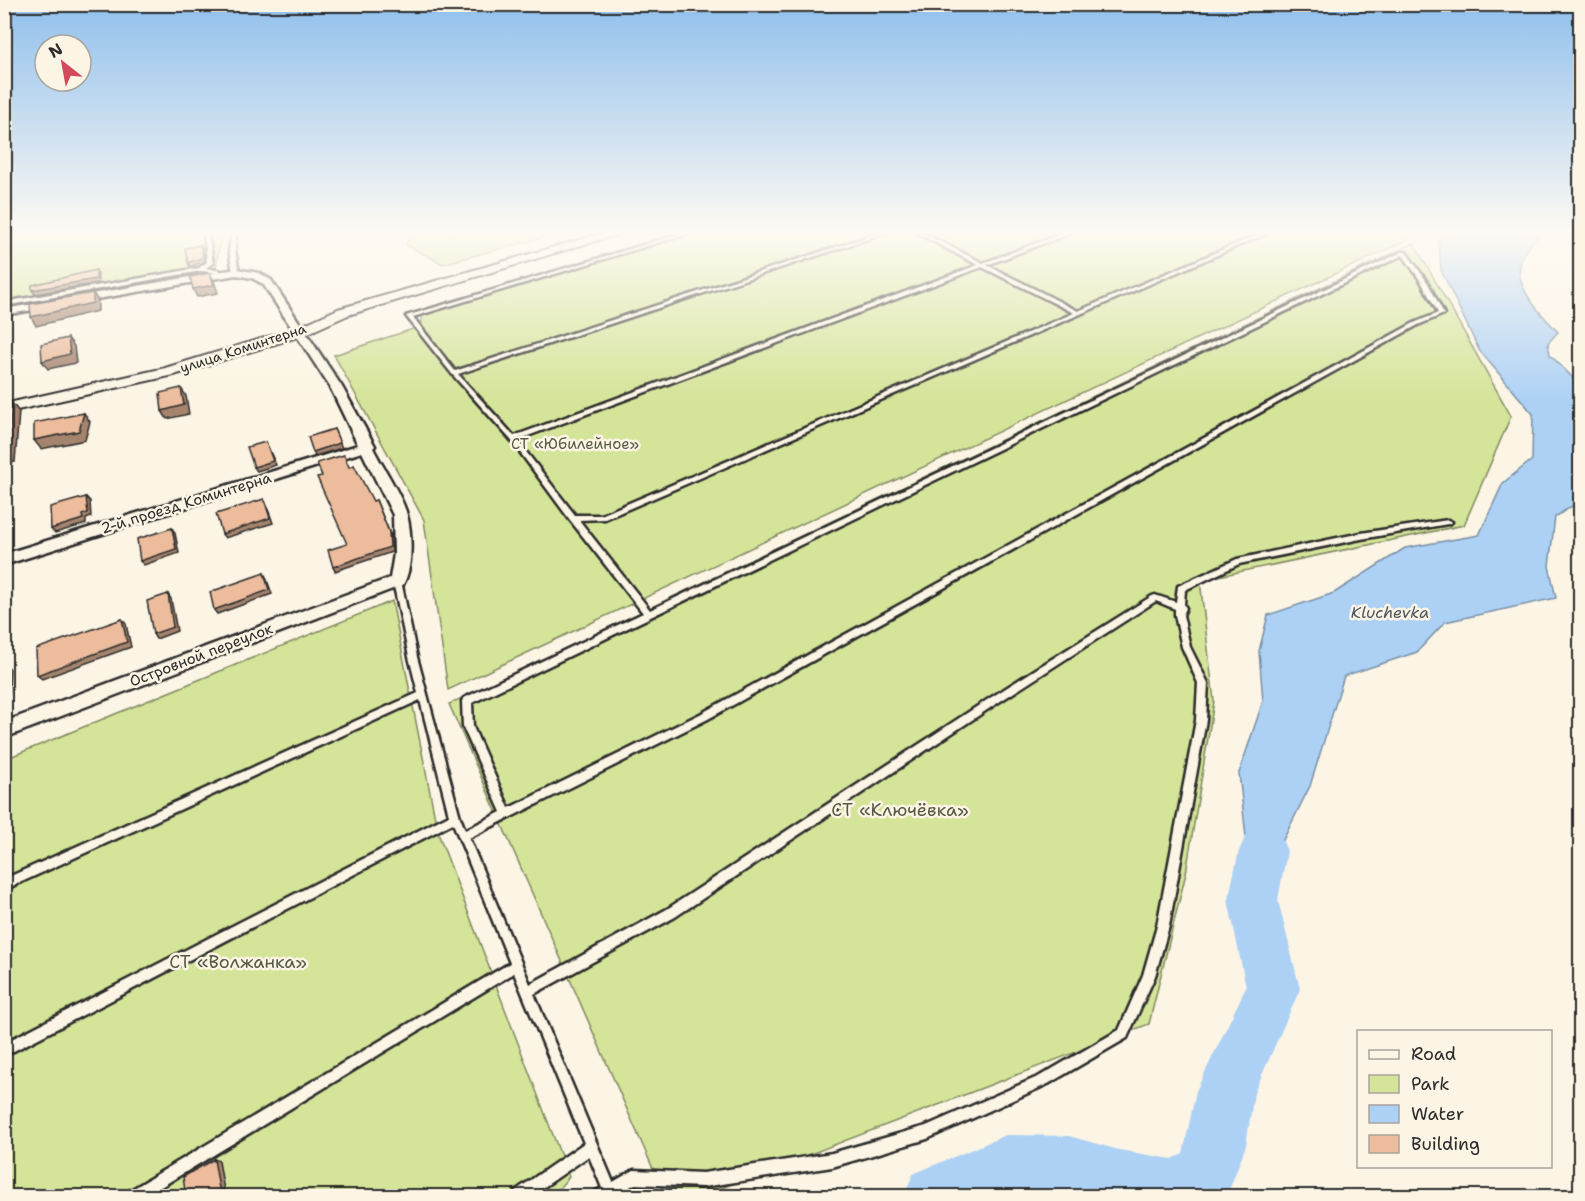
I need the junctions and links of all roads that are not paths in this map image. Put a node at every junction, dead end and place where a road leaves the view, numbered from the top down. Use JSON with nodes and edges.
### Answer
{"nodes":[{"id":1,"x":88,"y":289,"type":"edge"},
{"id":2,"x":133,"y":289,"type":"edge"},
{"id":3,"x":272,"y":289,"type":"edge"},
{"id":4,"x":422,"y":289,"type":"edge"},
{"id":5,"x":500,"y":289,"type":"edge"},
{"id":6,"x":712,"y":289,"type":"edge"},
{"id":7,"x":917,"y":289,"type":"edge"},
{"id":8,"x":1030,"y":289,"type":"edge"},
{"id":9,"x":1131,"y":289,"type":"edge"},
{"id":10,"x":1331,"y":289,"type":"edge"},
{"id":11,"x":1428,"y":289,"type":"edge"},
{"id":12,"x":4,"y":304,"type":"edge"},
{"id":13,"x":4,"y":312,"type":"edge"},
{"id":14,"x":1076,"y":312,"type":"junction"},
{"id":15,"x":299,"y":332,"type":"junction"},
{"id":16,"x":454,"y":373,"type":"junction"},
{"id":17,"x":4,"y":409,"type":"edge"},
{"id":18,"x":513,"y":439,"type":"junction"},
{"id":19,"x":368,"y":446,"type":"junction"},
{"id":20,"x":573,"y":519,"type":"junction"},
{"id":21,"x":1448,"y":522,"type":"dead end"},
{"id":22,"x":4,"y":560,"type":"edge"},
{"id":23,"x":397,"y":580,"type":"junction"},
{"id":24,"x":1179,"y":611,"type":"junction"},
{"id":25,"x":648,"y":615,"type":"junction"},
{"id":26,"x":423,"y":695,"type":"junction"},
{"id":27,"x":4,"y":730,"type":"edge"},
{"id":28,"x":507,"y":814,"type":"junction"},
{"id":29,"x":455,"y":817,"type":"junction"},
{"id":30,"x":463,"y":836,"type":"junction"},
{"id":31,"x":4,"y":885,"type":"edge"},
{"id":32,"x":517,"y":965,"type":"junction"},
{"id":33,"x":528,"y":991,"type":"junction"},
{"id":34,"x":4,"y":1050,"type":"edge"},
{"id":35,"x":591,"y":1146,"type":"junction"},
{"id":36,"x":607,"y":1194,"type":"edge"},
{"id":37,"x":134,"y":1197,"type":"edge"},
{"id":38,"x":520,"y":1197,"type":"edge"}],
"edges":[{"from":1,"to":12,"type":"lane"},
{"from":2,"to":13,"type":"street"},
{"from":3,"to":15,"type":"street"},
{"from":4,"to":15,"type":"street","name":"улица Коминтерна"},
{"from":5,"to":16,"type":"lane"},
{"from":6,"to":16,"type":"lane"},
{"from":7,"to":18,"type":"lane"},
{"from":8,"to":14,"type":"lane"},
{"from":9,"to":14,"type":"lane"},
{"from":10,"to":25,"type":"lane"},
{"from":11,"to":28,"type":"lane"},
{"from":14,"to":20,"type":"lane"},
{"from":15,"to":17,"type":"street","name":"улица Коминтерна"},
{"from":15,"to":19,"type":"street"},
{"from":16,"to":18,"type":"lane"},
{"from":18,"to":20,"type":"lane"},
{"from":19,"to":22,"type":"street","name":"2-й проезд Коминтерна"},
{"from":19,"to":23,"type":"street"},
{"from":20,"to":25,"type":"lane"},
{"from":21,"to":24,"type":"lane"},
{"from":23,"to":26,"type":"lane"},
{"from":23,"to":27,"type":"street","name":"Островной переулок"},
{"from":24,"to":33,"type":"lane"},
{"from":24,"to":36,"type":"lane"},
{"from":25,"to":28,"type":"lane"},
{"from":26,"to":29,"type":"lane"},
{"from":26,"to":31,"type":"lane"},
{"from":28,"to":30,"type":"lane"},
{"from":29,"to":30,"type":"lane"},
{"from":29,"to":34,"type":"lane"},
{"from":30,"to":32,"type":"lane"},
{"from":32,"to":33,"type":"lane"},
{"from":32,"to":37,"type":"lane"},
{"from":33,"to":35,"type":"lane"},
{"from":35,"to":36,"type":"lane"},
{"from":35,"to":38,"type":"lane"}]}
